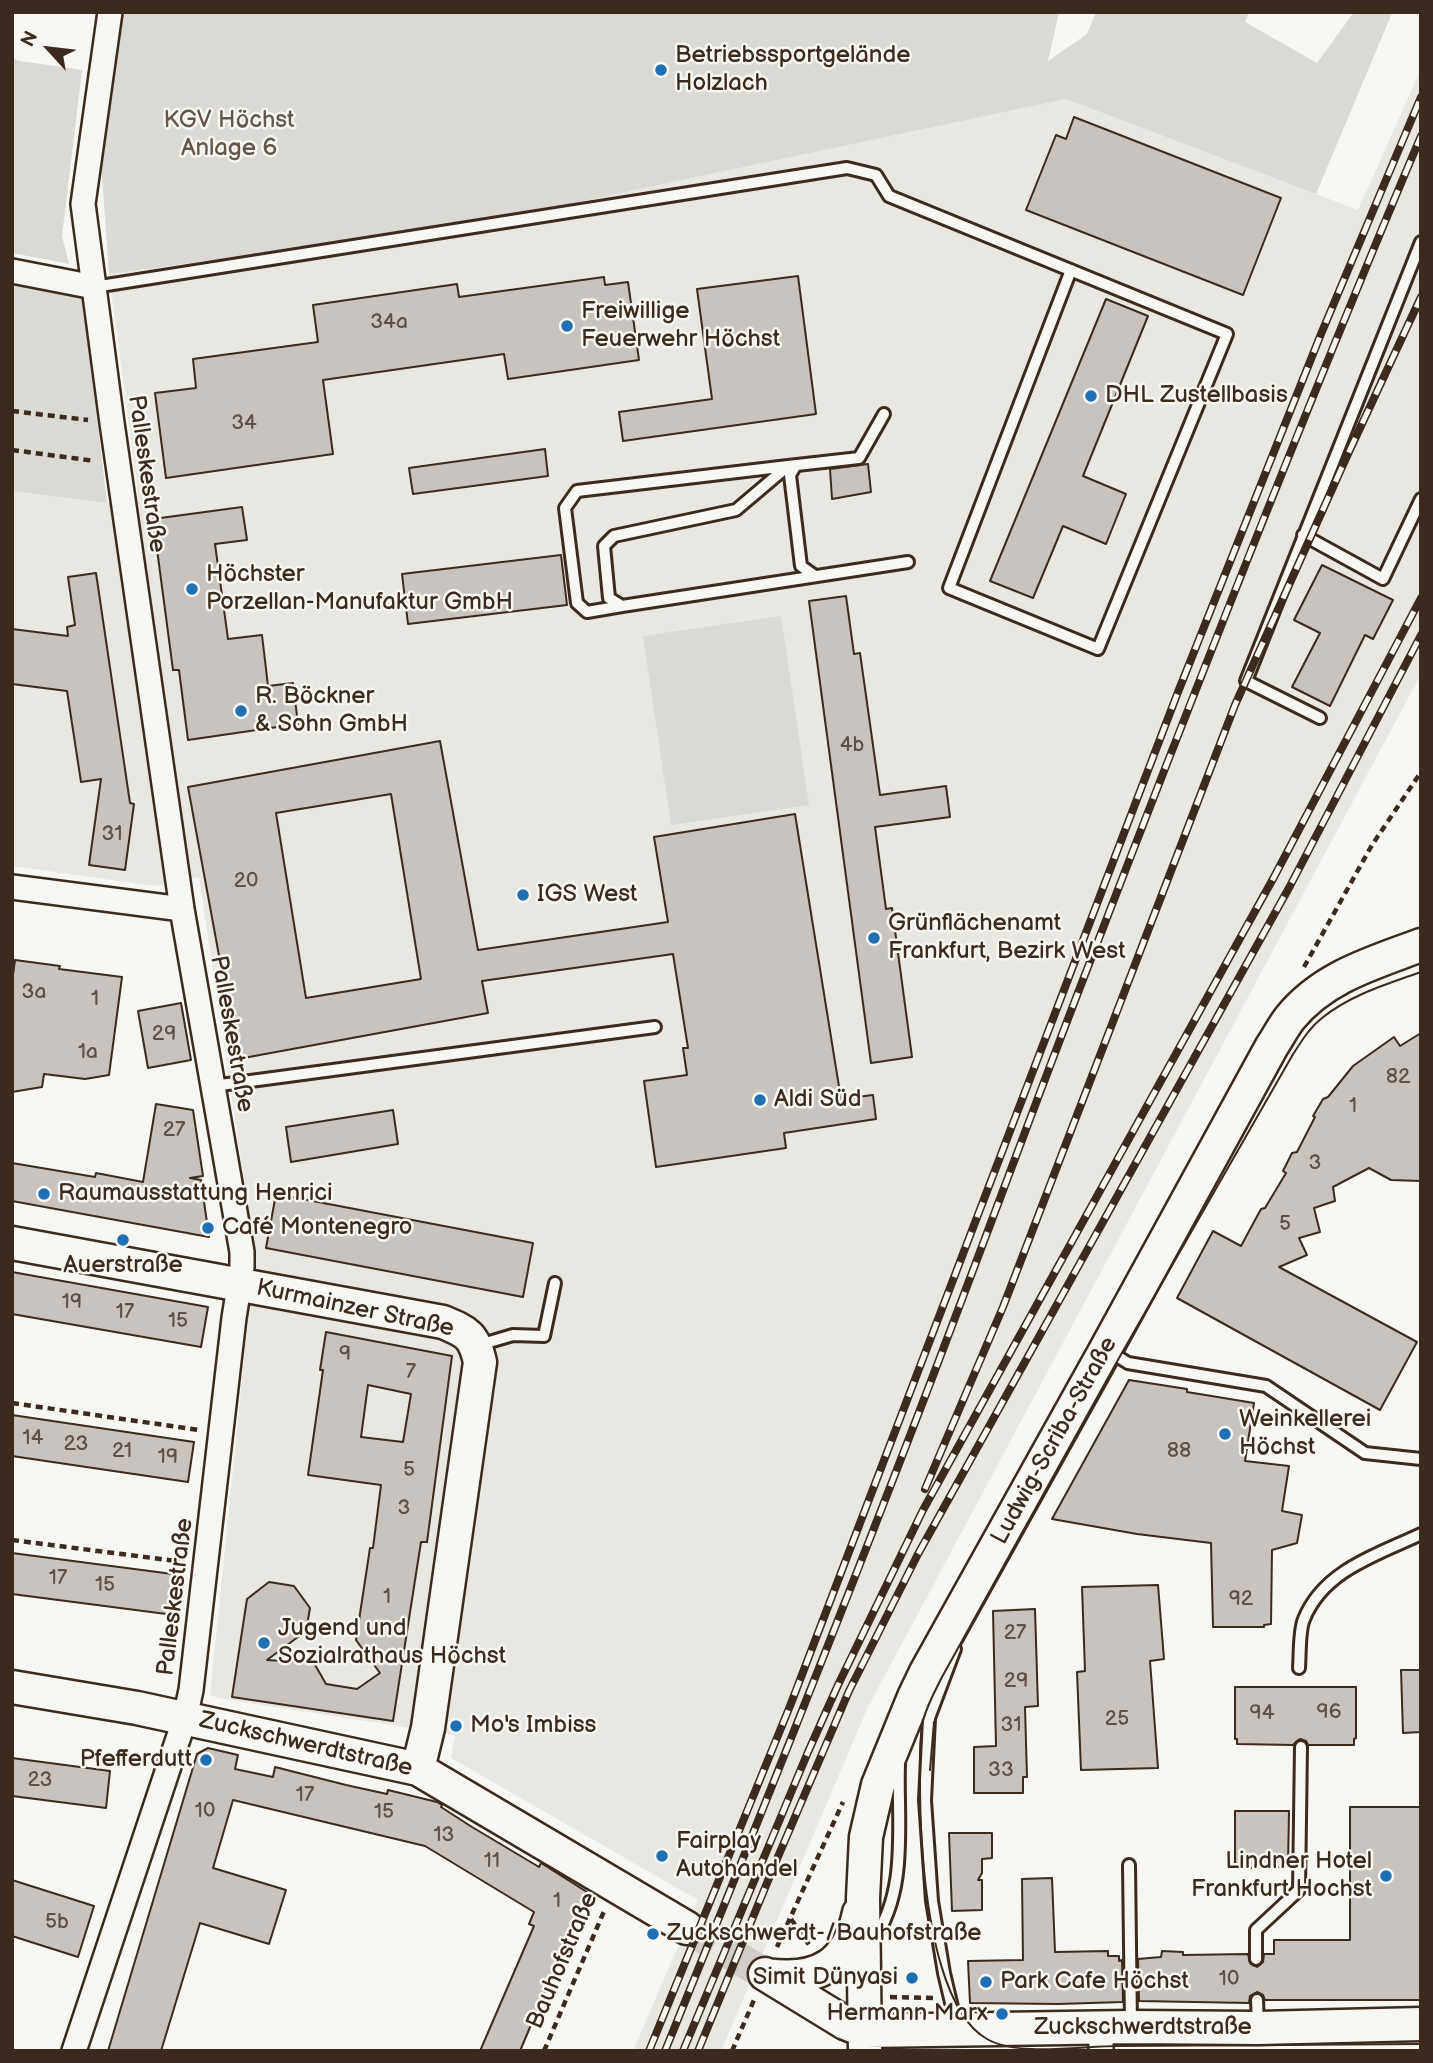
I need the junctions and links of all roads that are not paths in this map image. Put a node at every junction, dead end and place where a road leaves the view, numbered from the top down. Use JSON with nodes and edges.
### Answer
{"nodes":[{"id":1,"x":110,"y":12,"type":"edge"},
{"id":2,"x":1421,"y":242,"type":"edge"},
{"id":3,"x":1071,"y":270,"type":"junction"},
{"id":4,"x":12,"y":271,"type":"edge"},
{"id":5,"x":94,"y":287,"type":"junction"},
{"id":6,"x":884,"y":414,"type":"dead end"},
{"id":7,"x":792,"y":466,"type":"junction"},
{"id":8,"x":1421,"y":499,"type":"edge"},
{"id":9,"x":1303,"y":535,"type":"junction"},
{"id":10,"x":908,"y":562,"type":"dead end"},
{"id":11,"x":815,"y":576,"type":"junction"},
{"id":12,"x":622,"y":606,"type":"junction"},
{"id":13,"x":1320,"y":718,"type":"dead end"},
{"id":14,"x":12,"y":887,"type":"edge"},
{"id":15,"x":182,"y":909,"type":"junction"},
{"id":16,"x":1421,"y":945,"type":"edge"},
{"id":17,"x":655,"y":1027,"type":"dead end"},
{"id":18,"x":213,"y":1086,"type":"junction"},
{"id":19,"x":12,"y":1243,"type":"edge"},
{"id":20,"x":555,"y":1283,"type":"dead end"},
{"id":21,"x":239,"y":1284,"type":"junction"},
{"id":22,"x":476,"y":1345,"type":"junction"},
{"id":23,"x":1106,"y":1349,"type":"junction"},
{"id":24,"x":1421,"y":1459,"type":"edge"},
{"id":25,"x":1421,"y":1534,"type":"edge"},
{"id":26,"x":997,"y":1560,"type":"junction"},
{"id":27,"x":962,"y":1629,"type":"dead end"},
{"id":28,"x":958,"y":1641,"type":"dead end"},
{"id":29,"x":1299,"y":1668,"type":"dead end"},
{"id":30,"x":12,"y":1687,"type":"edge"},
{"id":31,"x":906,"y":1716,"type":"junction"},
{"id":32,"x":185,"y":1718,"type":"junction"},
{"id":33,"x":1301,"y":1747,"type":"dead end"},
{"id":34,"x":418,"y":1769,"type":"junction"},
{"id":35,"x":1129,"y":1865,"type":"dead end"},
{"id":36,"x":863,"y":1898,"type":"junction"},
{"id":37,"x":687,"y":1928,"type":"tunnel mouth"},
{"id":38,"x":864,"y":1953,"type":"junction"},
{"id":39,"x":1256,"y":1959,"type":"dead end"},
{"id":40,"x":827,"y":1968,"type":"junction"},
{"id":41,"x":1421,"y":2024,"type":"edge"},
{"id":42,"x":958,"y":2030,"type":"junction"},
{"id":43,"x":1111,"y":2035,"type":"edge"},
{"id":44,"x":865,"y":2041,"type":"edge"},
{"id":45,"x":74,"y":2051,"type":"edge"}],
"edges":[{"from":1,"to":5,"type":"street","name":"Palleskestraße"},
{"from":2,"to":9,"type":"lane"},
{"from":3,"to":3,"type":"lane"},
{"from":3,"to":5,"type":"lane"},
{"from":4,"to":5,"type":"street"},
{"from":5,"to":15,"type":"street","name":"Palleskestraße"},
{"from":6,"to":7,"type":"lane"},
{"from":7,"to":11,"type":"lane"},
{"from":7,"to":12,"type":"lane"},
{"from":7,"to":12,"type":"lane"},
{"from":8,"to":9,"type":"lane"},
{"from":9,"to":13,"type":"lane"},
{"from":10,"to":11,"type":"lane"},
{"from":11,"to":12,"type":"lane"},
{"from":14,"to":15,"type":"street"},
{"from":15,"to":18,"type":"street","name":"Palleskestraße"},
{"from":16,"to":23,"type":"main road","name":"Ludwig-Scriba-Straße"},
{"from":17,"to":18,"type":"lane"},
{"from":18,"to":21,"type":"street","name":"Palleskestraße"},
{"from":19,"to":21,"type":"main road","name":"Kurmainzer Straße"},
{"from":20,"to":22,"type":"lane"},
{"from":21,"to":22,"type":"main road","name":"Kurmainzer Straße"},
{"from":21,"to":32,"type":"street","name":"Palleskestraße"},
{"from":22,"to":34,"type":"main road","name":"Kurmainzer Straße"},
{"from":23,"to":24,"type":"lane"},
{"from":23,"to":26,"type":"main road","name":"Ludwig-Scriba-Straße"},
{"from":25,"to":29,"type":"lane"},
{"from":26,"to":27,"type":"lane"},
{"from":26,"to":31,"type":"main road","name":"Ludwig-Scriba-Straße"},
{"from":28,"to":42,"type":"lane"},
{"from":30,"to":32,"type":"main road","name":"Zuckschwerdtstraße"},
{"from":31,"to":36,"type":"main road","name":"Ludwig-Scriba-Straße"},
{"from":31,"to":38,"type":"lane"},
{"from":32,"to":34,"type":"main road","name":"Zuckschwerdtstraße"},
{"from":32,"to":45,"type":"street","name":"Palleskestraße"},
{"from":33,"to":39,"type":"lane"},
{"from":34,"to":37,"type":"main road","name":"Zuckschwerdtstraße"},
{"from":35,"to":43,"type":"lane"},
{"from":36,"to":38,"type":"main road","name":"Ludwig-Scriba-Straße"},
{"from":36,"to":40,"type":"main road"},
{"from":38,"to":40,"type":"lane"},
{"from":38,"to":44,"type":"main road","name":"Ludwig-Scriba-Straße"},
{"from":40,"to":44,"type":"main road"},
{"from":41,"to":43,"type":"main road","name":"Zuckschwerdtstraße"},
{"from":42,"to":43,"type":"main road","name":"Zuckschwerdtstraße"},
{"from":42,"to":44,"type":"main road","name":"Zuckschwerdtstraße"}]}
